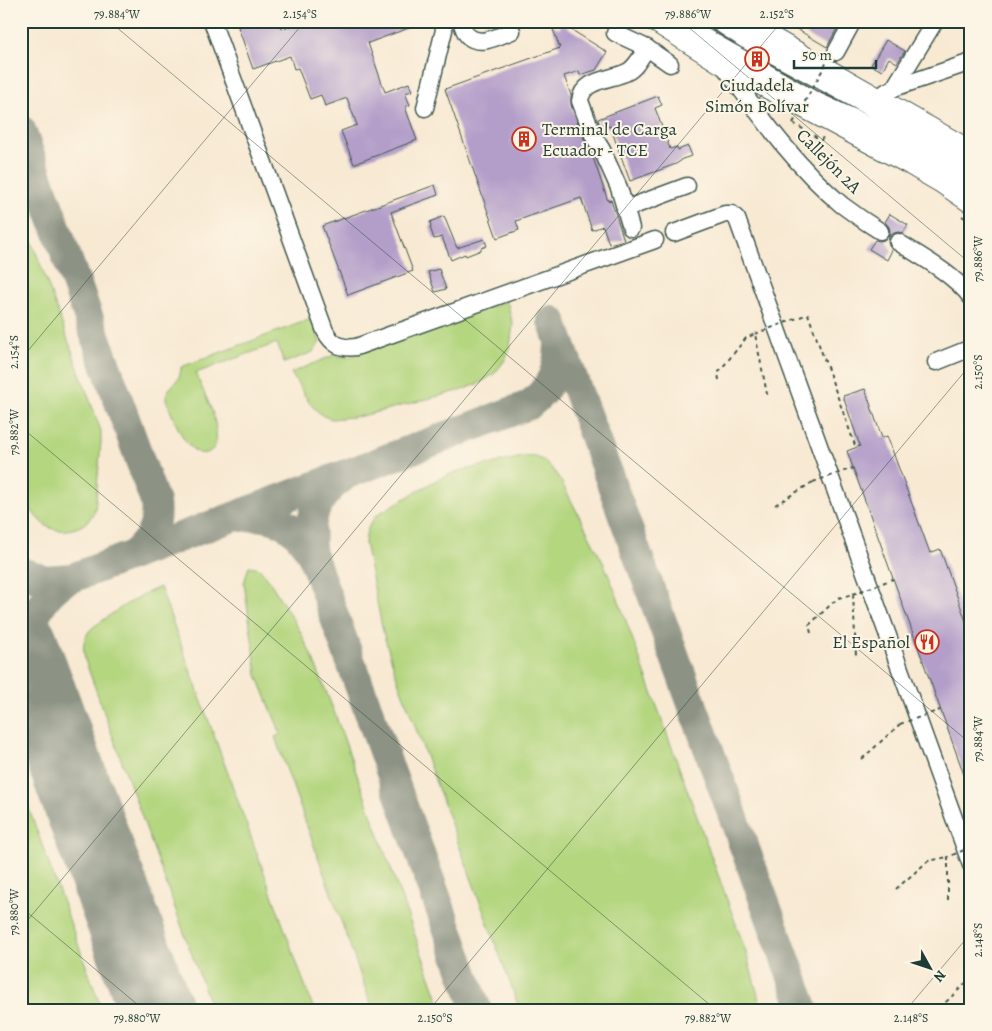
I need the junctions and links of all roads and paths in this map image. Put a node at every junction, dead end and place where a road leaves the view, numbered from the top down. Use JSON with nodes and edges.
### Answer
{"nodes":[{"id":1,"x":212,"y":21,"type":"edge"},
{"id":2,"x":443,"y":21,"type":"edge"},
{"id":3,"x":461,"y":21,"type":"edge"},
{"id":4,"x":654,"y":21,"type":"edge"},
{"id":5,"x":677,"y":21,"type":"edge"},
{"id":6,"x":716,"y":21,"type":"edge"},
{"id":7,"x":743,"y":21,"type":"edge"},
{"id":8,"x":853,"y":21,"type":"edge"},
{"id":9,"x":936,"y":21,"type":"edge"},
{"id":10,"x":512,"y":31,"type":"dead end"},
{"id":11,"x":615,"y":33,"type":"dead end"},
{"id":12,"x":647,"y":48,"type":"junction"},
{"id":13,"x":832,"y":56,"type":"joint"},
{"id":14,"x":971,"y":62,"type":"edge"},
{"id":15,"x":670,"y":64,"type":"dead end"},
{"id":16,"x":722,"y":64,"type":"junction"},
{"id":17,"x":887,"y":93,"type":"junction"},
{"id":18,"x":425,"y":108,"type":"dead end"},
{"id":19,"x":792,"y":122,"type":"dead end"},
{"id":20,"x":971,"y":151,"type":"edge"},
{"id":21,"x":971,"y":164,"type":"edge"},
{"id":22,"x":971,"y":182,"type":"edge"},
{"id":23,"x":687,"y":186,"type":"dead end"},
{"id":24,"x":971,"y":203,"type":"edge"},
{"id":25,"x":625,"y":209,"type":"junction"},
{"id":26,"x":631,"y":228,"type":"dead end"},
{"id":27,"x":880,"y":231,"type":"dead end"},
{"id":28,"x":674,"y":233,"type":"dead end"},
{"id":29,"x":655,"y":240,"type":"dead end"},
{"id":30,"x":898,"y":242,"type":"dead end"},
{"id":31,"x":970,"y":296,"type":"edge"},
{"id":32,"x":755,"y":334,"type":"junction"},
{"id":33,"x":971,"y":348,"type":"edge"},
{"id":34,"x":936,"y":362,"type":"dead end"},
{"id":35,"x":719,"y":380,"type":"dead end"},
{"id":36,"x":768,"y":399,"type":"dead end"},
{"id":37,"x":856,"y":448,"type":"dead end"},
{"id":38,"x":852,"y":468,"type":"dead end"},
{"id":39,"x":775,"y":505,"type":"dead end"},
{"id":40,"x":893,"y":579,"type":"dead end"},
{"id":41,"x":853,"y":594,"type":"junction"},
{"id":42,"x":812,"y":633,"type":"dead end"},
{"id":43,"x":856,"y":656,"type":"dead end"},
{"id":44,"x":940,"y":710,"type":"dead end"},
{"id":45,"x":862,"y":759,"type":"dead end"},
{"id":46,"x":971,"y":847,"type":"edge"},
{"id":47,"x":948,"y":857,"type":"junction"},
{"id":48,"x":971,"y":865,"type":"edge"},
{"id":49,"x":896,"y":889,"type":"dead end"},
{"id":50,"x":948,"y":900,"type":"dead end"},
{"id":51,"x":971,"y":978,"type":"edge"},
{"id":52,"x":948,"y":1010,"type":"edge"}],
"edges":[{"from":1,"to":29,"type":"street"},
{"from":2,"to":18,"type":"street"},
{"from":3,"to":10,"type":"street"},
{"from":4,"to":16,"type":"main road"},
{"from":5,"to":22,"type":"street"},
{"from":6,"to":21,"type":"street"},
{"from":7,"to":17,"type":"main road"},
{"from":8,"to":13,"type":"street"},
{"from":9,"to":17,"type":"street"},
{"from":11,"to":12,"type":"street"},
{"from":12,"to":15,"type":"street"},
{"from":12,"to":25,"type":"street"},
{"from":13,"to":19,"type":"path","bridge":true},
{"from":14,"to":17,"type":"street"},
{"from":16,"to":24,"type":"main road"},
{"from":16,"to":27,"type":"street","name":"Callejón 2A"},
{"from":17,"to":20,"type":"main road"},
{"from":23,"to":25,"type":"street"},
{"from":25,"to":26,"type":"street"},
{"from":28,"to":48,"type":"street"},
{"from":30,"to":31,"type":"street"},
{"from":32,"to":35,"type":"path"},
{"from":32,"to":36,"type":"path"},
{"from":32,"to":37,"type":"path","bridge":true},
{"from":33,"to":34,"type":"street"},
{"from":38,"to":39,"type":"path","bridge":true},
{"from":40,"to":41,"type":"path","bridge":true},
{"from":41,"to":42,"type":"path"},
{"from":41,"to":43,"type":"path"},
{"from":44,"to":45,"type":"path","bridge":true},
{"from":46,"to":47,"type":"path","bridge":true},
{"from":47,"to":49,"type":"path"},
{"from":47,"to":50,"type":"path","bridge":true},
{"from":51,"to":52,"type":"path"}]}
